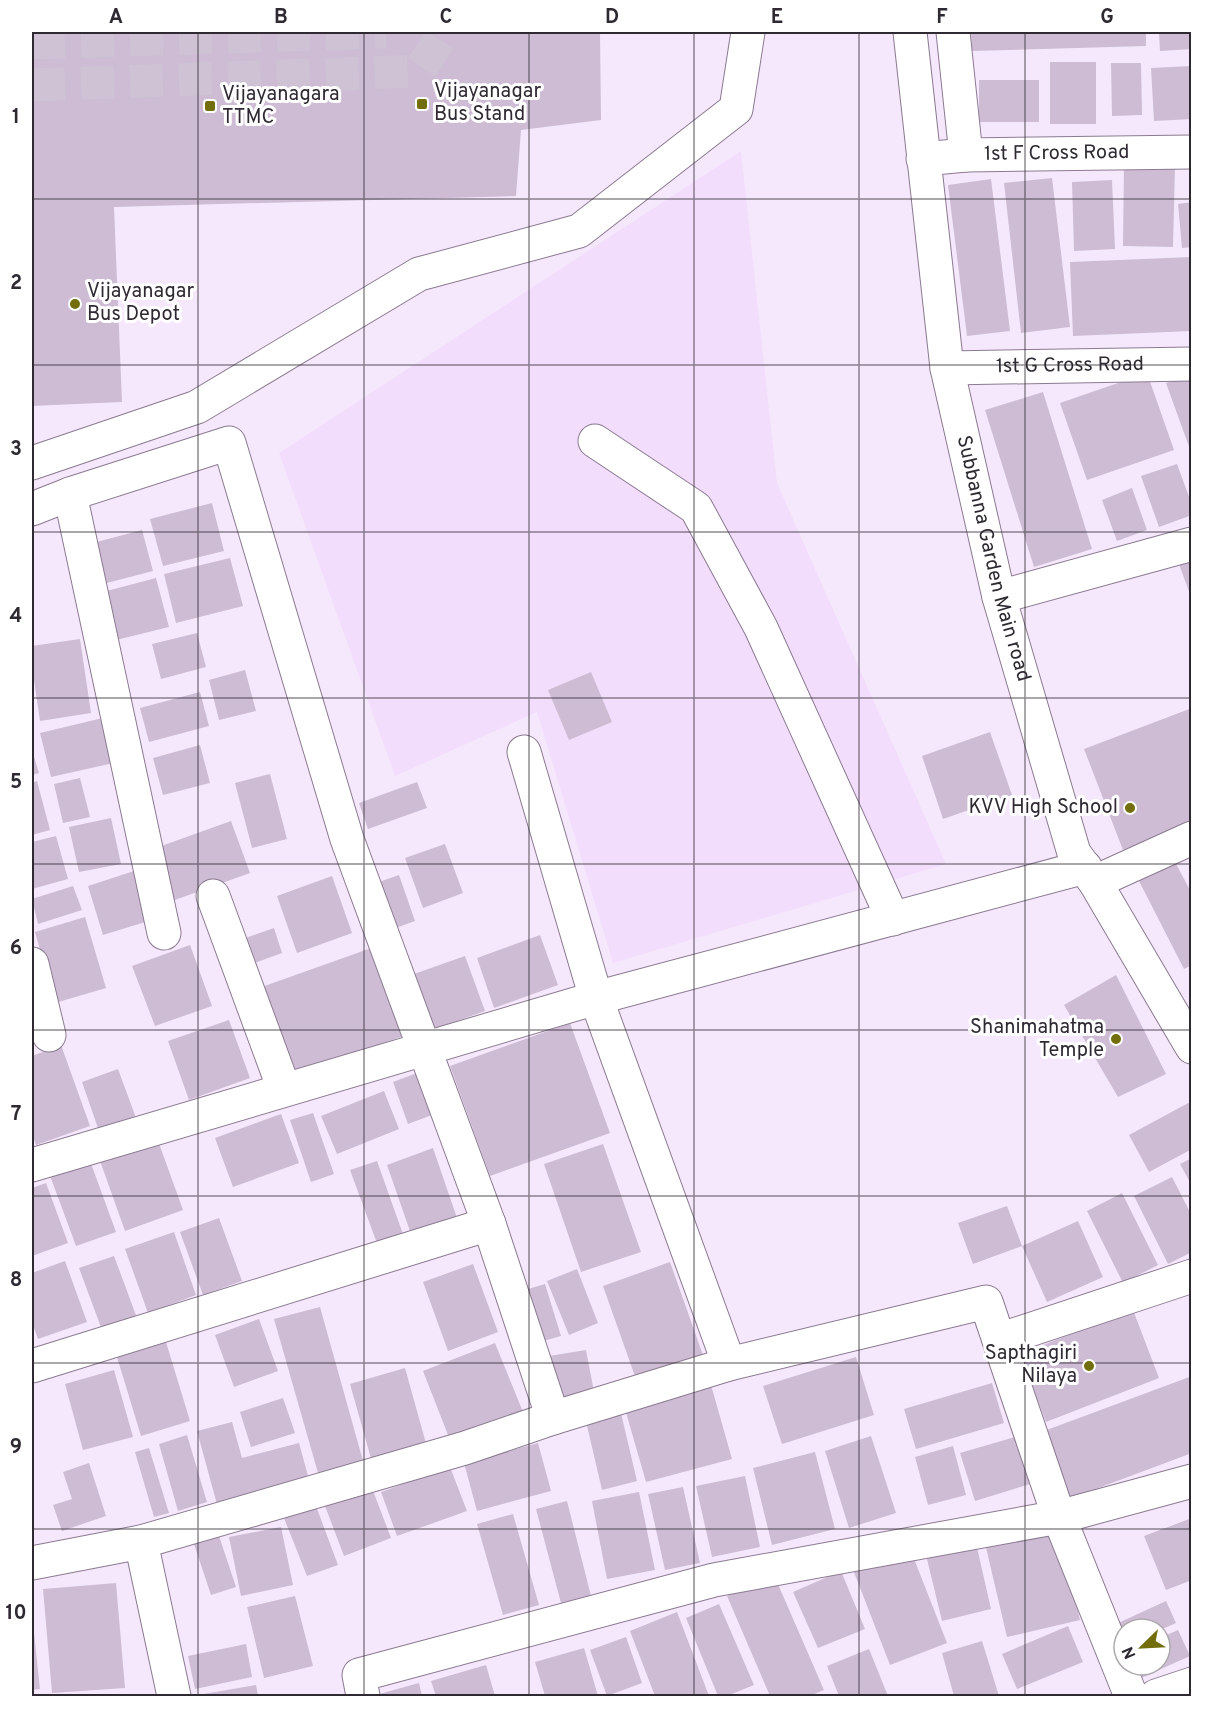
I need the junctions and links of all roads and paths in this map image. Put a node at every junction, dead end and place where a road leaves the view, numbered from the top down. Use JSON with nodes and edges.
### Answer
{"nodes":[{"id":1,"x":748,"y":32,"type":"edge"},
{"id":2,"x":910,"y":32,"type":"edge"},
{"id":3,"x":953,"y":32,"type":"edge"},
{"id":4,"x":1191,"y":152,"type":"edge"},
{"id":5,"x":966,"y":155,"type":"junction"},
{"id":6,"x":923,"y":159,"type":"junction"},
{"id":7,"x":1191,"y":364,"type":"edge"},
{"id":8,"x":947,"y":368,"type":"junction"},
{"id":9,"x":595,"y":441,"type":"dead end"},
{"id":10,"x":32,"y":463,"type":"edge"},
{"id":11,"x":70,"y":494,"type":"junction"},
{"id":12,"x":32,"y":509,"type":"edge"},
{"id":13,"x":1191,"y":544,"type":"edge"},
{"id":14,"x":999,"y":597,"type":"junction"},
{"id":15,"x":524,"y":752,"type":"dead end"},
{"id":16,"x":1191,"y":838,"type":"edge"},
{"id":17,"x":1090,"y":874,"type":"junction"},
{"id":18,"x":213,"y":896,"type":"dead end"},
{"id":19,"x":893,"y":918,"type":"junction"},
{"id":20,"x":164,"y":933,"type":"dead end"},
{"id":21,"x":32,"y":964,"type":"edge"},
{"id":22,"x":596,"y":998,"type":"junction"},
{"id":23,"x":49,"y":1035,"type":"dead end"},
{"id":24,"x":1191,"y":1047,"type":"edge"},
{"id":25,"x":422,"y":1050,"type":"junction"},
{"id":26,"x":284,"y":1089,"type":"junction"},
{"id":27,"x":32,"y":1165,"type":"edge"},
{"id":28,"x":489,"y":1224,"type":"junction"},
{"id":29,"x":1191,"y":1276,"type":"edge"},
{"id":30,"x":999,"y":1340,"type":"junction"},
{"id":31,"x":729,"y":1364,"type":"junction"},
{"id":32,"x":32,"y":1366,"type":"edge"},
{"id":33,"x":553,"y":1418,"type":"junction"},
{"id":34,"x":1191,"y":1481,"type":"edge"},
{"id":35,"x":1059,"y":1517,"type":"junction"},
{"id":36,"x":141,"y":1542,"type":"junction"},
{"id":37,"x":32,"y":1563,"type":"edge"},
{"id":38,"x":1191,"y":1684,"type":"edge"},
{"id":39,"x":174,"y":1696,"type":"edge"},
{"id":40,"x":363,"y":1696,"type":"edge"},
{"id":41,"x":1131,"y":1696,"type":"edge"},
{"id":42,"x":1156,"y":1696,"type":"edge"}],
"edges":[{"from":1,"to":10,"type":"street"},
{"from":2,"to":6,"type":"street","name":"Subbanna Garden Main road"},
{"from":3,"to":5,"type":"street"},
{"from":4,"to":5,"type":"street","name":"1st F Cross Road"},
{"from":5,"to":6,"type":"street","name":"1st F Cross Road"},
{"from":6,"to":8,"type":"street","name":"Subbanna Garden Main road"},
{"from":7,"to":8,"type":"street","name":"1st G Cross Road"},
{"from":8,"to":14,"type":"street","name":"Subbanna Garden Main road"},
{"from":9,"to":19,"type":"street"},
{"from":11,"to":12,"type":"street"},
{"from":11,"to":20,"type":"street"},
{"from":11,"to":25,"type":"street"},
{"from":13,"to":14,"type":"street"},
{"from":14,"to":17,"type":"street","name":"Subbanna Garden Main road"},
{"from":15,"to":22,"type":"street"},
{"from":16,"to":17,"type":"street"},
{"from":17,"to":19,"type":"street"},
{"from":17,"to":24,"type":"street","name":"Subbanna Garden Main road"},
{"from":18,"to":26,"type":"street"},
{"from":19,"to":22,"type":"street"},
{"from":21,"to":23,"type":"street"},
{"from":22,"to":25,"type":"street"},
{"from":22,"to":31,"type":"street"},
{"from":25,"to":26,"type":"street"},
{"from":25,"to":28,"type":"street"},
{"from":26,"to":27,"type":"street"},
{"from":28,"to":32,"type":"street"},
{"from":28,"to":33,"type":"street"},
{"from":29,"to":30,"type":"street"},
{"from":30,"to":31,"type":"street"},
{"from":30,"to":35,"type":"street"},
{"from":31,"to":33,"type":"street"},
{"from":33,"to":36,"type":"street"},
{"from":34,"to":35,"type":"street"},
{"from":35,"to":40,"type":"street"},
{"from":35,"to":41,"type":"street"},
{"from":36,"to":37,"type":"street"},
{"from":36,"to":39,"type":"street"},
{"from":38,"to":42,"type":"street"}]}
